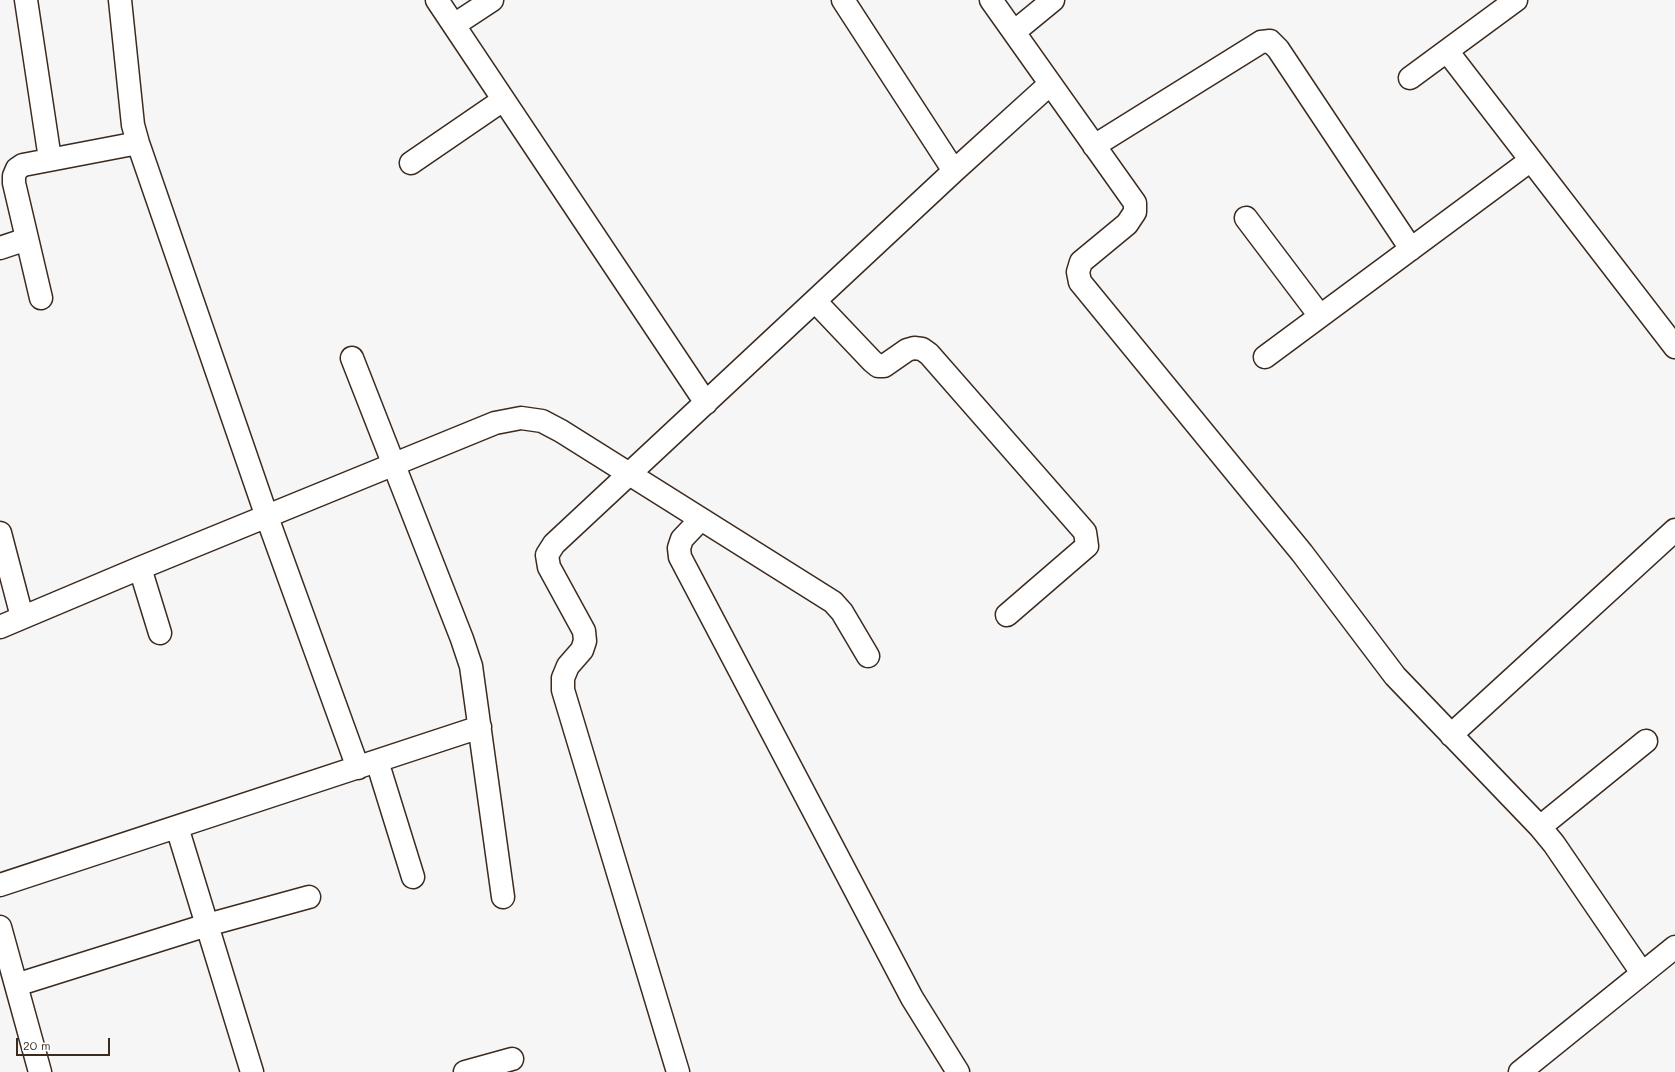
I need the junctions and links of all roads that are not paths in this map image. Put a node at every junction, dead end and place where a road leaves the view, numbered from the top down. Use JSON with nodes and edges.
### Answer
{"nodes":[{"id":1,"x":26,"y":0,"type":"edge"},
{"id":2,"x":120,"y":0,"type":"edge"},
{"id":3,"x":436,"y":0,"type":"edge"},
{"id":4,"x":492,"y":0,"type":"edge"},
{"id":5,"x":842,"y":0,"type":"edge"},
{"id":6,"x":991,"y":0,"type":"edge"},
{"id":7,"x":1053,"y":0,"type":"edge"},
{"id":8,"x":1516,"y":0,"type":"edge"},
{"id":9,"x":454,"y":25,"type":"junction"},
{"id":10,"x":1014,"y":32,"type":"junction"},
{"id":11,"x":1447,"y":51,"type":"junction"},
{"id":12,"x":1410,"y":78,"type":"dead end"},
{"id":13,"x":1050,"y":84,"type":"junction"},
{"id":14,"x":503,"y":100,"type":"junction"},
{"id":15,"x":138,"y":143,"type":"junction"},
{"id":16,"x":1094,"y":146,"type":"junction"},
{"id":17,"x":50,"y":160,"type":"junction"},
{"id":18,"x":1531,"y":160,"type":"junction"},
{"id":19,"x":411,"y":163,"type":"dead end"},
{"id":20,"x":954,"y":171,"type":"junction"},
{"id":21,"x":1246,"y":218,"type":"dead end"},
{"id":22,"x":27,"y":239,"type":"junction"},
{"id":23,"x":0,"y":248,"type":"edge"},
{"id":24,"x":1411,"y":249,"type":"junction"},
{"id":25,"x":42,"y":298,"type":"dead end"},
{"id":26,"x":815,"y":301,"type":"junction"},
{"id":27,"x":1320,"y":316,"type":"junction"},
{"id":28,"x":1675,"y":347,"type":"edge"},
{"id":29,"x":1265,"y":357,"type":"dead end"},
{"id":30,"x":352,"y":358,"type":"dead end"},
{"id":31,"x":706,"y":403,"type":"junction"},
{"id":32,"x":394,"y":465,"type":"junction"},
{"id":33,"x":630,"y":474,"type":"junction"},
{"id":34,"x":268,"y":517,"type":"junction"},
{"id":35,"x":701,"y":519,"type":"junction"},
{"id":36,"x":1675,"y":530,"type":"edge"},
{"id":37,"x":0,"y":533,"type":"edge"},
{"id":38,"x":140,"y":568,"type":"junction"},
{"id":39,"x":1007,"y":615,"type":"dead end"},
{"id":40,"x":22,"y":618,"type":"junction"},
{"id":41,"x":0,"y":627,"type":"edge"},
{"id":42,"x":160,"y":633,"type":"dead end"},
{"id":43,"x":868,"y":656,"type":"dead end"},
{"id":44,"x":480,"y":727,"type":"junction"},
{"id":45,"x":1451,"y":735,"type":"junction"},
{"id":46,"x":1646,"y":741,"type":"dead end"},
{"id":47,"x":367,"y":764,"type":"junction"},
{"id":48,"x":177,"y":827,"type":"junction"},
{"id":49,"x":1540,"y":827,"type":"junction"},
{"id":50,"x":413,"y":877,"type":"dead end"},
{"id":51,"x":0,"y":885,"type":"edge"},
{"id":52,"x":309,"y":897,"type":"dead end"},
{"id":53,"x":503,"y":897,"type":"dead end"},
{"id":54,"x":207,"y":925,"type":"junction"},
{"id":55,"x":0,"y":927,"type":"edge"},
{"id":56,"x":1675,"y":947,"type":"edge"},
{"id":57,"x":1642,"y":973,"type":"junction"},
{"id":58,"x":16,"y":985,"type":"junction"},
{"id":59,"x":512,"y":1059,"type":"dead end"},
{"id":60,"x":40,"y":1072,"type":"edge"},
{"id":61,"x":252,"y":1072,"type":"edge"},
{"id":62,"x":465,"y":1072,"type":"edge"},
{"id":63,"x":678,"y":1072,"type":"edge"},
{"id":64,"x":958,"y":1072,"type":"edge"},
{"id":65,"x":1520,"y":1072,"type":"edge"}],
"edges":[{"from":1,"to":17,"type":"street"},
{"from":2,"to":15,"type":"street"},
{"from":3,"to":9,"type":"street"},
{"from":4,"to":9,"type":"street"},
{"from":5,"to":20,"type":"street"},
{"from":6,"to":10,"type":"street"},
{"from":7,"to":10,"type":"street"},
{"from":8,"to":11,"type":"street"},
{"from":9,"to":14,"type":"street"},
{"from":10,"to":13,"type":"street"},
{"from":11,"to":12,"type":"street"},
{"from":11,"to":18,"type":"street"},
{"from":13,"to":16,"type":"street"},
{"from":13,"to":20,"type":"street"},
{"from":14,"to":19,"type":"street"},
{"from":14,"to":31,"type":"street"},
{"from":15,"to":17,"type":"street"},
{"from":15,"to":34,"type":"street"},
{"from":16,"to":24,"type":"street"},
{"from":16,"to":45,"type":"street"},
{"from":17,"to":22,"type":"street"},
{"from":18,"to":24,"type":"street"},
{"from":18,"to":28,"type":"street"},
{"from":20,"to":26,"type":"street"},
{"from":21,"to":27,"type":"street"},
{"from":22,"to":23,"type":"street"},
{"from":22,"to":25,"type":"street"},
{"from":24,"to":27,"type":"street"},
{"from":26,"to":31,"type":"street"},
{"from":26,"to":39,"type":"street"},
{"from":27,"to":29,"type":"street"},
{"from":30,"to":32,"type":"street"},
{"from":31,"to":33,"type":"street"},
{"from":32,"to":33,"type":"street"},
{"from":32,"to":34,"type":"street"},
{"from":32,"to":44,"type":"street"},
{"from":33,"to":35,"type":"street"},
{"from":33,"to":63,"type":"street"},
{"from":34,"to":38,"type":"street"},
{"from":34,"to":47,"type":"street"},
{"from":35,"to":43,"type":"street"},
{"from":35,"to":64,"type":"street"},
{"from":36,"to":45,"type":"street"},
{"from":37,"to":40,"type":"street"},
{"from":38,"to":40,"type":"street"},
{"from":38,"to":42,"type":"street"},
{"from":40,"to":41,"type":"street"},
{"from":44,"to":47,"type":"street"},
{"from":44,"to":53,"type":"street"},
{"from":45,"to":49,"type":"street"},
{"from":46,"to":49,"type":"street"},
{"from":47,"to":48,"type":"street"},
{"from":47,"to":50,"type":"street"},
{"from":48,"to":51,"type":"street"},
{"from":48,"to":54,"type":"street"},
{"from":49,"to":57,"type":"street"},
{"from":52,"to":54,"type":"street"},
{"from":54,"to":58,"type":"street"},
{"from":54,"to":61,"type":"street"},
{"from":55,"to":58,"type":"street"},
{"from":56,"to":57,"type":"street"},
{"from":57,"to":65,"type":"street"},
{"from":58,"to":60,"type":"street"},
{"from":59,"to":62,"type":"street"}]}
